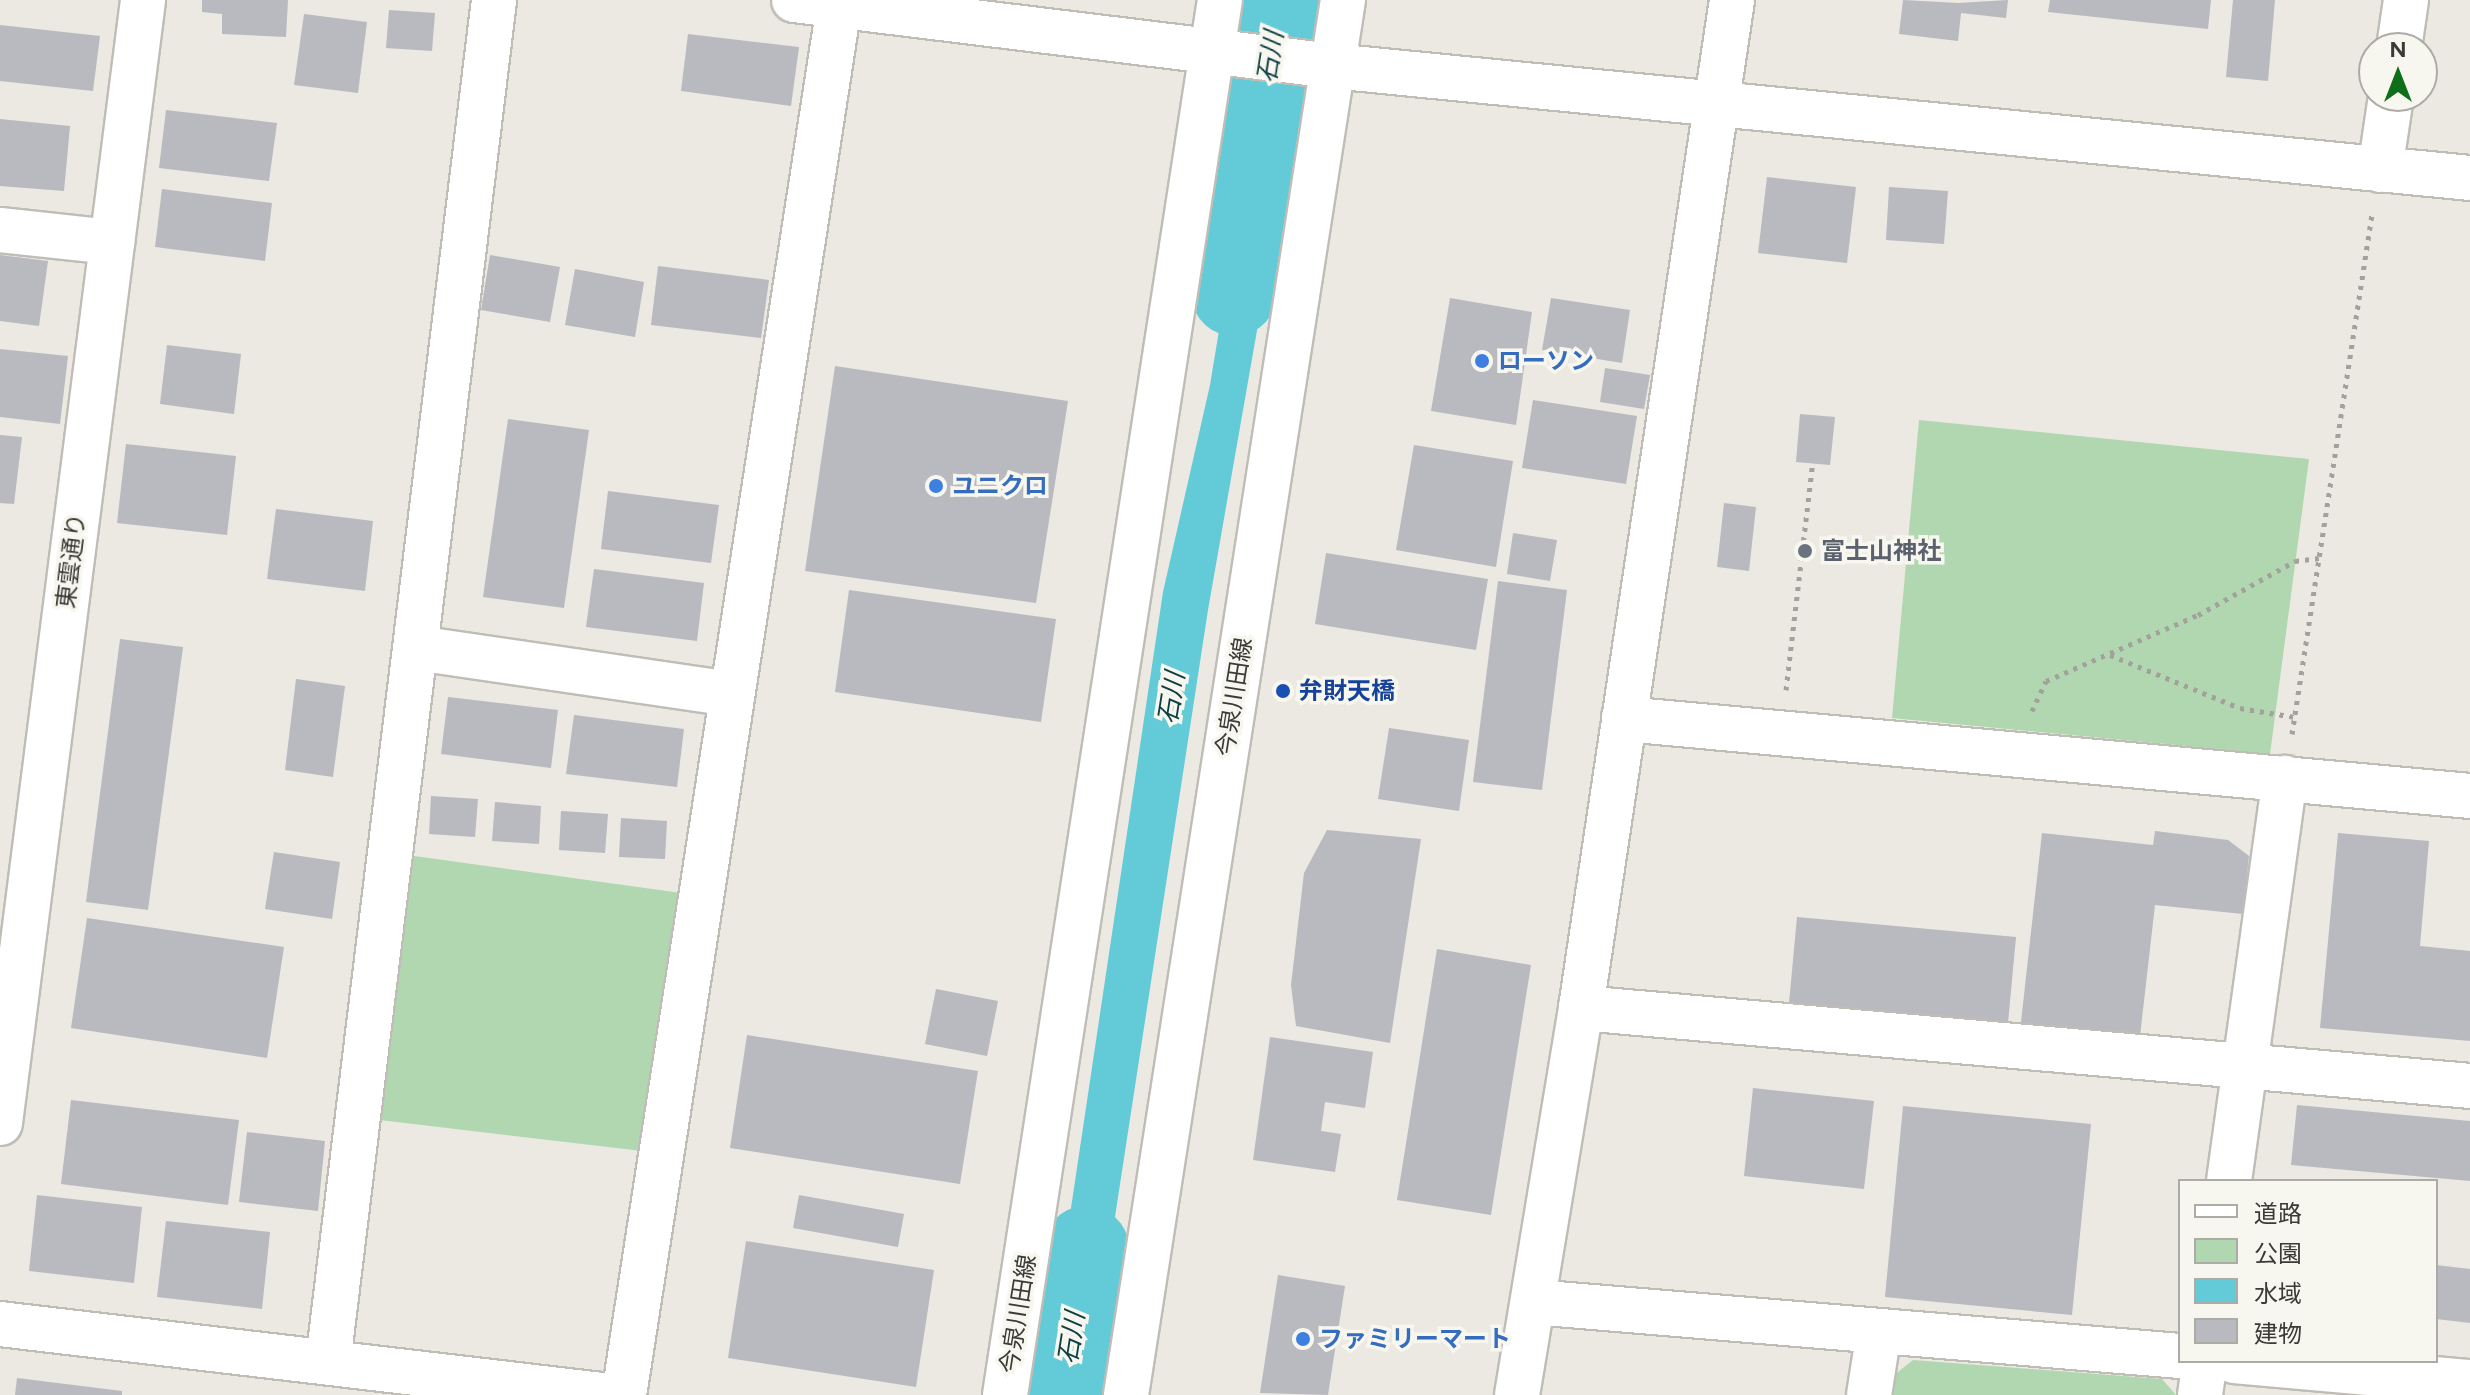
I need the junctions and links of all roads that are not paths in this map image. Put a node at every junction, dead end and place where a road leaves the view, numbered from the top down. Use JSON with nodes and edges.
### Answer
{"nodes":[{"id":1,"x":143,"y":0,"type":"edge"},
{"id":2,"x":494,"y":0,"type":"edge"},
{"id":3,"x":794,"y":0,"type":"edge"},
{"id":4,"x":1220,"y":0,"type":"edge"},
{"id":5,"x":1343,"y":0,"type":"edge"},
{"id":6,"x":1732,"y":0,"type":"edge"},
{"id":7,"x":2406,"y":0,"type":"edge"},
{"id":8,"x":840,"y":3,"type":"edge"},
{"id":9,"x":2401,"y":32,"type":"edge"},
{"id":10,"x":1212,"y":53,"type":"junction"},
{"id":11,"x":1332,"y":66,"type":"junction"},
{"id":12,"x":1716,"y":104,"type":"junction"},
{"id":13,"x":2389,"y":112,"type":"edge"},
{"id":14,"x":2380,"y":170,"type":"junction"},
{"id":15,"x":2470,"y":178,"type":"edge"},
{"id":16,"x":0,"y":230,"type":"edge"},
{"id":17,"x":112,"y":242,"type":"junction"},
{"id":18,"x":416,"y":648,"type":"junction"},
{"id":19,"x":732,"y":694,"type":"junction"},
{"id":20,"x":1624,"y":719,"type":"junction"},
{"id":21,"x":2285,"y":778,"type":"junction"},
{"id":22,"x":2470,"y":796,"type":"edge"},
{"id":23,"x":1581,"y":1008,"type":"junction"},
{"id":24,"x":2245,"y":1067,"type":"junction"},
{"id":25,"x":2470,"y":1086,"type":"edge"},
{"id":26,"x":0,"y":1123,"type":"edge"},
{"id":27,"x":2229,"y":1179,"type":"edge"},
{"id":28,"x":1533,"y":1302,"type":"junction"},
{"id":29,"x":0,"y":1324,"type":"edge"},
{"id":30,"x":1879,"y":1332,"type":"junction"},
{"id":31,"x":2178,"y":1356,"type":"edge"},
{"id":32,"x":328,"y":1362,"type":"junction"},
{"id":33,"x":2205,"y":1363,"type":"edge"},
{"id":34,"x":2256,"y":1363,"type":"edge"},
{"id":35,"x":2470,"y":1382,"type":"edge"},
{"id":36,"x":484,"y":1388,"type":"edge"},
{"id":37,"x":602,"y":1395,"type":"edge"},
{"id":38,"x":624,"y":1395,"type":"edge"},
{"id":39,"x":1005,"y":1395,"type":"edge"},
{"id":40,"x":1126,"y":1395,"type":"edge"},
{"id":41,"x":1517,"y":1395,"type":"edge"},
{"id":42,"x":1869,"y":1395,"type":"edge"},
{"id":43,"x":2200,"y":1395,"type":"edge"}],
"edges":[{"from":1,"to":17,"type":"street","name":"東雲通り"},
{"from":2,"to":18,"type":"street"},
{"from":3,"to":8,"type":"street"},
{"from":4,"to":10,"type":"street","name":"今泉川田線"},
{"from":5,"to":11,"type":"street","name":"今泉川田線"},
{"from":6,"to":12,"type":"street"},
{"from":7,"to":9,"type":"street"},
{"from":8,"to":10,"type":"street"},
{"from":8,"to":19,"type":"street"},
{"from":10,"to":11,"type":"street"},
{"from":10,"to":39,"type":"street","name":"今泉川田線"},
{"from":11,"to":12,"type":"street"},
{"from":11,"to":40,"type":"street","name":"今泉川田線"},
{"from":12,"to":14,"type":"street"},
{"from":12,"to":20,"type":"street"},
{"from":13,"to":14,"type":"street"},
{"from":14,"to":15,"type":"street"},
{"from":16,"to":17,"type":"street"},
{"from":17,"to":26,"type":"street","name":"東雲通り"},
{"from":18,"to":19,"type":"street"},
{"from":18,"to":32,"type":"street"},
{"from":19,"to":38,"type":"street"},
{"from":20,"to":21,"type":"street"},
{"from":20,"to":23,"type":"street"},
{"from":21,"to":22,"type":"street"},
{"from":21,"to":24,"type":"street"},
{"from":23,"to":24,"type":"street"},
{"from":23,"to":28,"type":"street"},
{"from":24,"to":25,"type":"street"},
{"from":24,"to":27,"type":"street"},
{"from":28,"to":30,"type":"street"},
{"from":28,"to":41,"type":"street"},
{"from":29,"to":32,"type":"street"},
{"from":30,"to":31,"type":"street"},
{"from":30,"to":42,"type":"street"},
{"from":32,"to":36,"type":"street"},
{"from":33,"to":43,"type":"street"},
{"from":34,"to":35,"type":"street"},
{"from":36,"to":37,"type":"street"}]}
